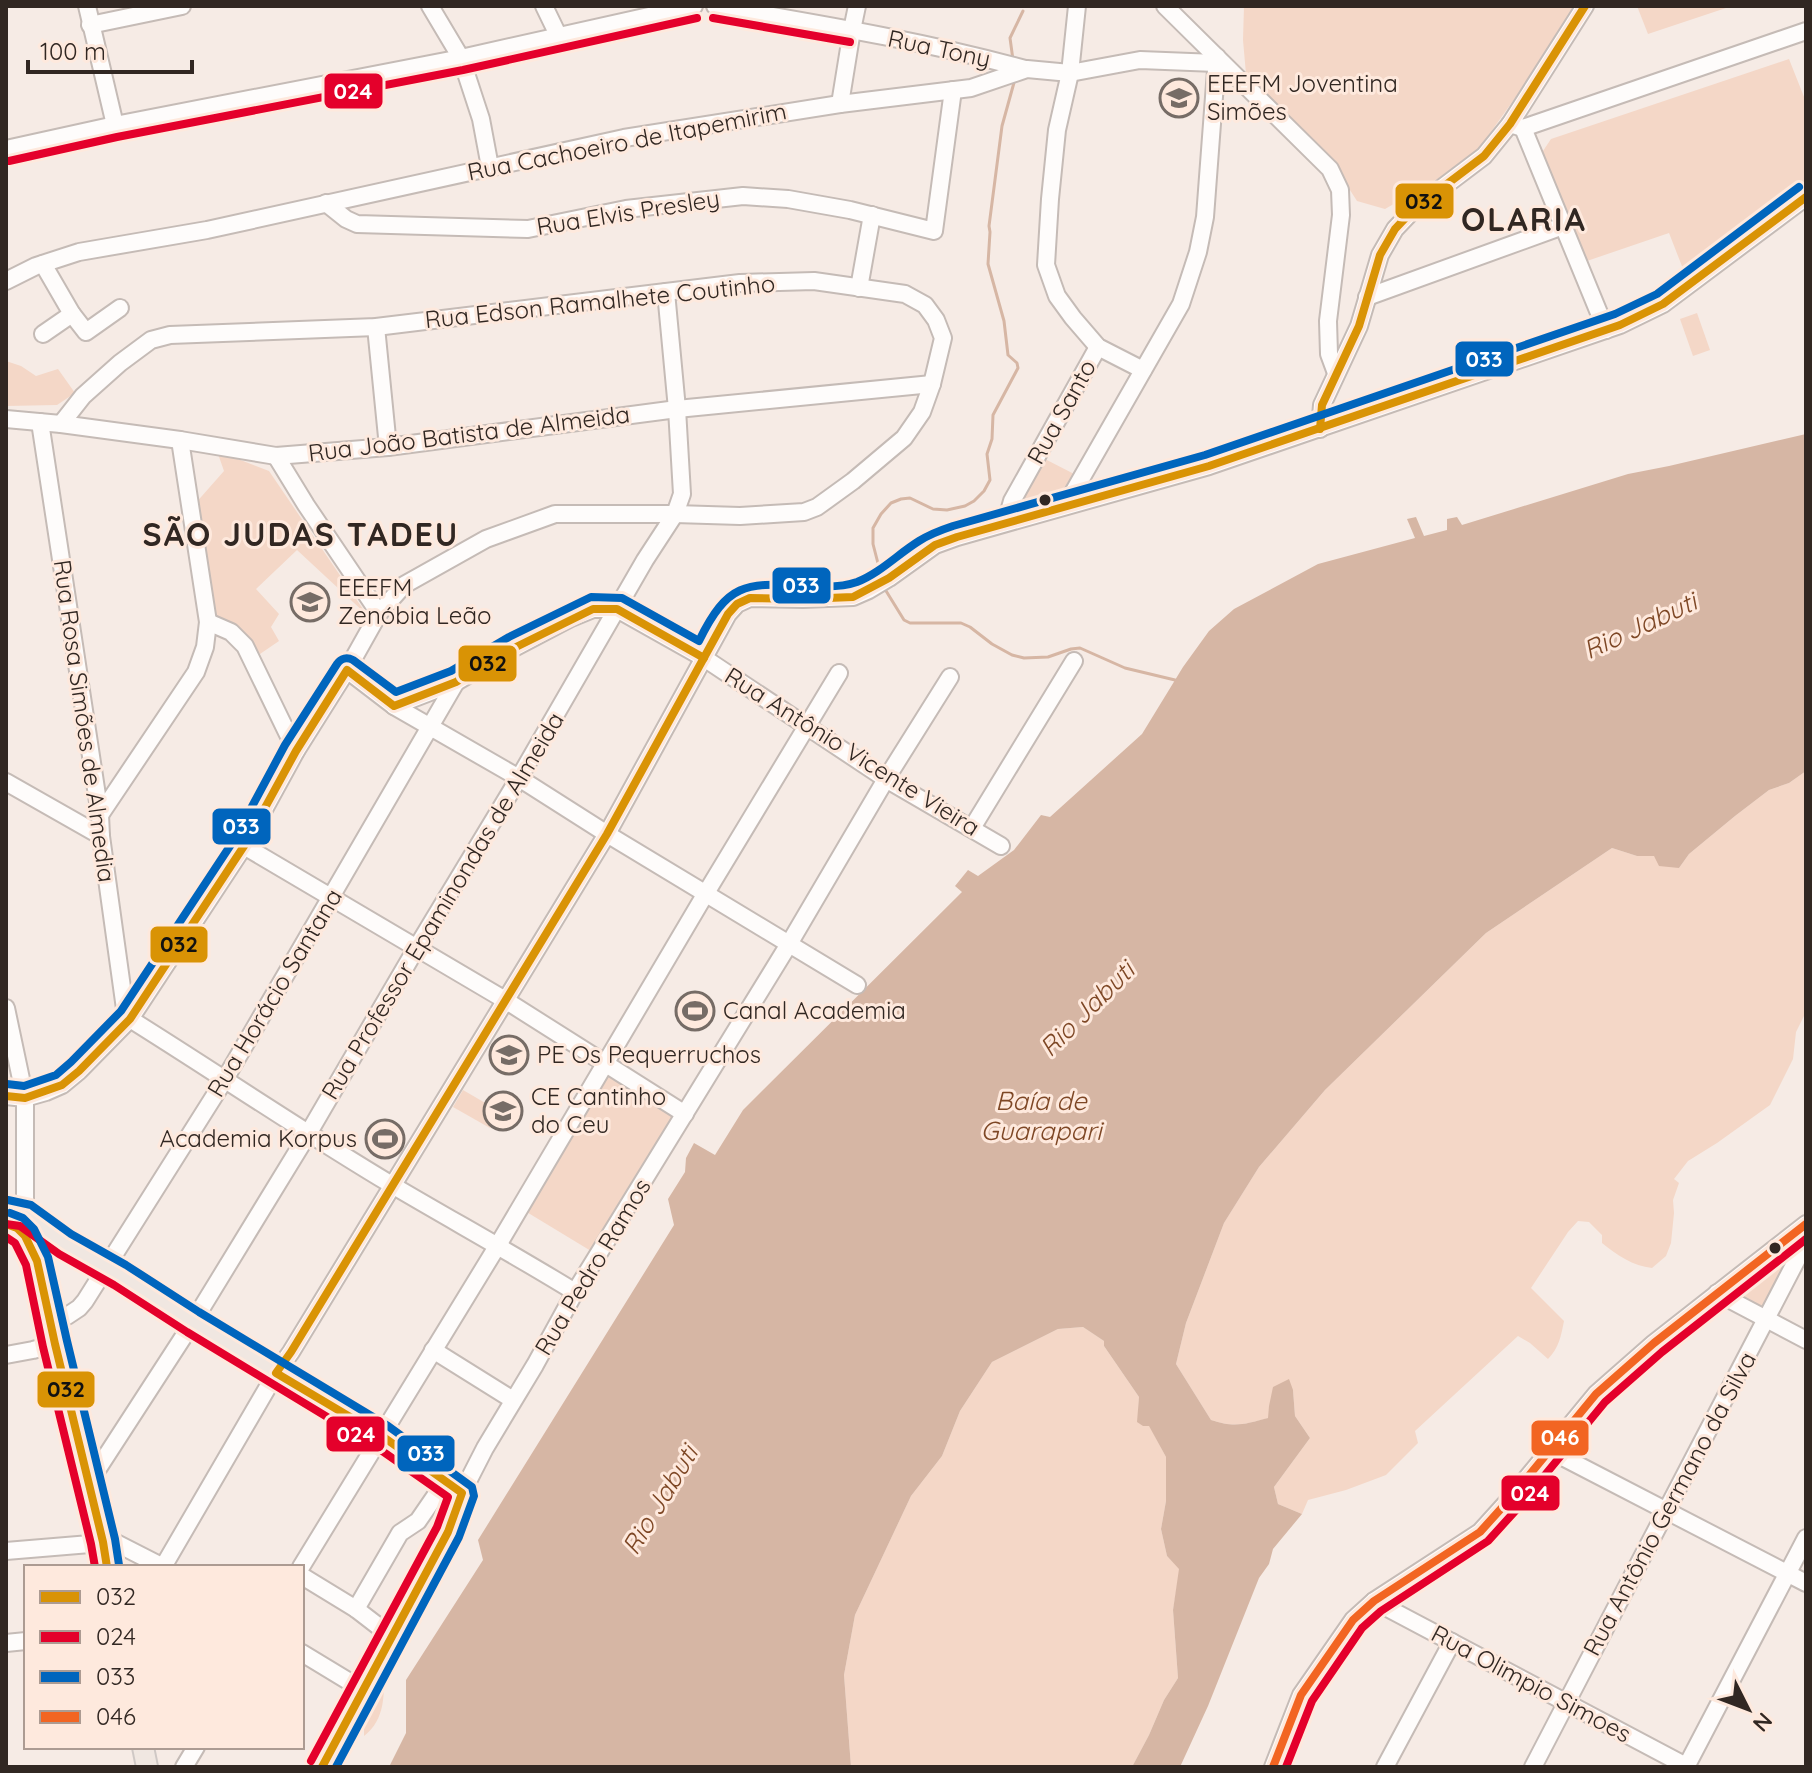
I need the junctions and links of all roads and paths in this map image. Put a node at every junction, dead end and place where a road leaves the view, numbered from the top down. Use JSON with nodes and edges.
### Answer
{"nodes":[{"id":1,"x":87,"y":6,"type":"edge"},
{"id":2,"x":182,"y":6,"type":"edge"},
{"id":3,"x":430,"y":6,"type":"edge"},
{"id":4,"x":544,"y":6,"type":"edge"},
{"id":5,"x":694,"y":6,"type":"edge"},
{"id":6,"x":715,"y":6,"type":"edge"},
{"id":7,"x":857,"y":6,"type":"edge"},
{"id":8,"x":1077,"y":6,"type":"edge"},
{"id":9,"x":1165,"y":6,"type":"edge"},
{"id":10,"x":1585,"y":6,"type":"edge"},
{"id":11,"x":654,"y":10,"type":"edge"},
{"id":12,"x":90,"y":25,"type":"junction"},
{"id":13,"x":852,"y":30,"type":"junction"},
{"id":14,"x":1806,"y":31,"type":"edge"},
{"id":15,"x":558,"y":35,"type":"junction"},
{"id":16,"x":461,"y":58,"type":"junction"},
{"id":17,"x":1216,"y":60,"type":"junction"},
{"id":18,"x":1027,"y":69,"type":"junction"},
{"id":19,"x":1070,"y":73,"type":"junction"},
{"id":20,"x":953,"y":90,"type":"junction"},
{"id":21,"x":840,"y":104,"type":"junction"},
{"id":22,"x":115,"y":125,"type":"junction"},
{"id":23,"x":1517,"y":126,"type":"junction"},
{"id":24,"x":6,"y":149,"type":"edge"},
{"id":25,"x":490,"y":167,"type":"junction"},
{"id":26,"x":1806,"y":197,"type":"edge"},
{"id":27,"x":326,"y":203,"type":"junction"},
{"id":28,"x":872,"y":215,"type":"junction"},
{"id":29,"x":1563,"y":226,"type":"junction"},
{"id":30,"x":43,"y":264,"type":"junction"},
{"id":31,"x":6,"y":281,"type":"edge"},
{"id":32,"x":859,"y":288,"type":"junction"},
{"id":33,"x":666,"y":292,"type":"junction"},
{"id":34,"x":1367,"y":297,"type":"junction"},
{"id":35,"x":120,"y":308,"type":"dead end"},
{"id":36,"x":72,"y":314,"type":"junction"},
{"id":37,"x":376,"y":327,"type":"junction"},
{"id":38,"x":1606,"y":330,"type":"junction"},
{"id":39,"x":43,"y":334,"type":"dead end"},
{"id":40,"x":1098,"y":347,"type":"junction"},
{"id":41,"x":1143,"y":370,"type":"junction"},
{"id":42,"x":1336,"y":373,"type":"junction"},
{"id":43,"x":932,"y":384,"type":"junction"},
{"id":44,"x":677,"y":409,"type":"junction"},
{"id":45,"x":6,"y":419,"type":"edge"},
{"id":46,"x":40,"y":422,"type":"junction"},
{"id":47,"x":61,"y":424,"type":"junction"},
{"id":48,"x":1320,"y":429,"type":"junction"},
{"id":49,"x":180,"y":440,"type":"junction"},
{"id":50,"x":388,"y":447,"type":"junction"},
{"id":51,"x":276,"y":456,"type":"junction"},
{"id":52,"x":1066,"y":505,"type":"junction"},
{"id":53,"x":675,"y":514,"type":"junction"},
{"id":54,"x":1006,"y":522,"type":"junction"},
{"id":55,"x":617,"y":609,"type":"junction"},
{"id":56,"x":379,"y":613,"type":"junction"},
{"id":57,"x":208,"y":622,"type":"junction"},
{"id":58,"x":704,"y":658,"type":"junction"},
{"id":59,"x":1074,"y":661,"type":"dead end"},
{"id":60,"x":347,"y":670,"type":"junction"},
{"id":61,"x":839,"y":673,"type":"dead end"},
{"id":62,"x":950,"y":677,"type":"dead end"},
{"id":63,"x":456,"y":682,"type":"junction"},
{"id":64,"x":394,"y":706,"type":"junction"},
{"id":65,"x":430,"y":726,"type":"junction"},
{"id":66,"x":806,"y":726,"type":"junction"},
{"id":67,"x":296,"y":751,"type":"junction"},
{"id":68,"x":519,"y":778,"type":"junction"},
{"id":69,"x":886,"y":779,"type":"junction"},
{"id":70,"x":6,"y":782,"type":"edge"},
{"id":71,"x":100,"y":815,"type":"junction"},
{"id":72,"x":972,"y":828,"type":"junction"},
{"id":73,"x":607,"y":834,"type":"junction"},
{"id":74,"x":101,"y":836,"type":"junction"},
{"id":75,"x":244,"y":846,"type":"junction"},
{"id":76,"x":1001,"y":846,"type":"dead end"},
{"id":77,"x":706,"y":893,"type":"junction"},
{"id":78,"x":331,"y":899,"type":"junction"},
{"id":79,"x":789,"y":944,"type":"junction"},
{"id":80,"x":417,"y":947,"type":"junction"},
{"id":81,"x":857,"y":985,"type":"dead end"},
{"id":82,"x":505,"y":1000,"type":"junction"},
{"id":83,"x":6,"y":1008,"type":"edge"},
{"id":84,"x":130,"y":1019,"type":"junction"},
{"id":85,"x":605,"y":1064,"type":"junction"},
{"id":86,"x":225,"y":1079,"type":"junction"},
{"id":87,"x":6,"y":1096,"type":"edge"},
{"id":88,"x":25,"y":1098,"type":"junction"},
{"id":89,"x":685,"y":1114,"type":"junction"},
{"id":90,"x":308,"y":1134,"type":"junction"},
{"id":91,"x":392,"y":1185,"type":"junction"},
{"id":92,"x":12,"y":1217,"type":"edge"},
{"id":93,"x":1806,"y":1224,"type":"edge"},
{"id":94,"x":57,"y":1238,"type":"junction"},
{"id":95,"x":1806,"y":1242,"type":"edge"},
{"id":96,"x":498,"y":1245,"type":"junction"},
{"id":97,"x":37,"y":1261,"type":"junction"},
{"id":98,"x":105,"y":1266,"type":"junction"},
{"id":99,"x":575,"y":1292,"type":"junction"},
{"id":100,"x":1717,"y":1293,"type":"junction"},
{"id":101,"x":47,"y":1309,"type":"junction"},
{"id":102,"x":1766,"y":1319,"type":"junction"},
{"id":103,"x":193,"y":1322,"type":"junction"},
{"id":104,"x":1806,"y":1340,"type":"edge"},
{"id":105,"x":55,"y":1344,"type":"junction"},
{"id":106,"x":433,"y":1350,"type":"junction"},
{"id":107,"x":6,"y":1355,"type":"edge"},
{"id":108,"x":276,"y":1373,"type":"junction"},
{"id":109,"x":513,"y":1400,"type":"junction"},
{"id":110,"x":382,"y":1436,"type":"junction"},
{"id":111,"x":1549,"y":1450,"type":"junction"},
{"id":112,"x":88,"y":1484,"type":"junction"},
{"id":113,"x":440,"y":1489,"type":"dead end"},
{"id":114,"x":462,"y":1493,"type":"junction"},
{"id":115,"x":1666,"y":1511,"type":"junction"},
{"id":116,"x":1806,"y":1538,"type":"edge"},
{"id":117,"x":103,"y":1542,"type":"junction"},
{"id":118,"x":6,"y":1551,"type":"edge"},
{"id":119,"x":107,"y":1565,"type":"edge"},
{"id":120,"x":159,"y":1565,"type":"edge"},
{"id":121,"x":164,"y":1565,"type":"edge"},
{"id":122,"x":302,"y":1565,"type":"edge"},
{"id":123,"x":1787,"y":1573,"type":"junction"},
{"id":124,"x":304,"y":1577,"type":"edge"},
{"id":125,"x":1806,"y":1583,"type":"edge"},
{"id":126,"x":1374,"y":1601,"type":"junction"},
{"id":127,"x":356,"y":1609,"type":"junction"},
{"id":128,"x":391,"y":1636,"type":"junction"},
{"id":129,"x":1452,"y":1642,"type":"junction"},
{"id":130,"x":304,"y":1654,"type":"edge"},
{"id":131,"x":363,"y":1690,"type":"junction"},
{"id":132,"x":1566,"y":1703,"type":"junction"},
{"id":133,"x":195,"y":1749,"type":"edge"},
{"id":134,"x":184,"y":1767,"type":"edge"},
{"id":135,"x":322,"y":1767,"type":"edge"},
{"id":136,"x":1273,"y":1767,"type":"edge"},
{"id":137,"x":1385,"y":1767,"type":"edge"},
{"id":138,"x":1533,"y":1767,"type":"edge"},
{"id":139,"x":1687,"y":1767,"type":"edge"}],
"edges":[{"from":1,"to":12,"type":"street"},
{"from":2,"to":12,"type":"street"},
{"from":3,"to":16,"type":"street"},
{"from":4,"to":15,"type":"street"},
{"from":5,"to":11,"type":"street"},
{"from":6,"to":13,"type":"street","name":"Rua Tony"},
{"from":7,"to":13,"type":"street"},
{"from":8,"to":19,"type":"street"},
{"from":9,"to":17,"type":"street"},
{"from":10,"to":23,"type":"street"},
{"from":11,"to":15,"type":"street"},
{"from":12,"to":22,"type":"street"},
{"from":13,"to":18,"type":"street","name":"Rua Tony"},
{"from":13,"to":21,"type":"street"},
{"from":14,"to":23,"type":"street"},
{"from":15,"to":16,"type":"street"},
{"from":16,"to":22,"type":"street"},
{"from":16,"to":25,"type":"street"},
{"from":17,"to":19,"type":"street","name":"Rua Cachoeiro de Itapemirim"},
{"from":17,"to":41,"type":"street"},
{"from":17,"to":42,"type":"street"},
{"from":18,"to":19,"type":"street","name":"Rua Cachoeiro de Itapemirim"},
{"from":18,"to":20,"type":"street","name":"Rua Cachoeiro de Itapemirim"},
{"from":19,"to":40,"type":"street"},
{"from":20,"to":21,"type":"street","name":"Rua Cachoeiro de Itapemirim"},
{"from":20,"to":28,"type":"street","name":"Rua Elvis Presley"},
{"from":21,"to":25,"type":"street","name":"Rua Cachoeiro de Itapemirim"},
{"from":22,"to":24,"type":"street"},
{"from":23,"to":29,"type":"street"},
{"from":23,"to":34,"type":"street"},
{"from":25,"to":27,"type":"street","name":"Rua Cachoeiro de Itapemirim"},
{"from":26,"to":38,"type":"street"},
{"from":27,"to":28,"type":"street","name":"Rua Elvis Presley"},
{"from":27,"to":30,"type":"street","name":"Rua Cachoeiro de Itapemirim"},
{"from":28,"to":32,"type":"street"},
{"from":29,"to":34,"type":"street"},
{"from":29,"to":38,"type":"street"},
{"from":30,"to":31,"type":"street","name":"Rua Cachoeiro de Itapemirim"},
{"from":30,"to":36,"type":"street"},
{"from":32,"to":33,"type":"street","name":"Rua Edson Ramalhete Coutinho"},
{"from":32,"to":43,"type":"street","name":"Rua Edson Ramalhete Coutinho"},
{"from":33,"to":37,"type":"street","name":"Rua Edson Ramalhete Coutinho"},
{"from":33,"to":44,"type":"street","name":"Rua Professor Epaminondas de Almeida"},
{"from":34,"to":42,"type":"street"},
{"from":35,"to":36,"type":"street"},
{"from":36,"to":39,"type":"street"},
{"from":37,"to":47,"type":"street","name":"Rua Edson Ramalhete Coutinho"},
{"from":37,"to":50,"type":"street"},
{"from":38,"to":48,"type":"street"},
{"from":40,"to":41,"type":"street"},
{"from":40,"to":54,"type":"street","name":"Rua Santo"},
{"from":41,"to":52,"type":"street"},
{"from":42,"to":48,"type":"street"},
{"from":43,"to":44,"type":"street","name":"Rua João Batista de Almeida"},
{"from":43,"to":53,"type":"street","name":"Rua Edson Ramalhete Coutinho"},
{"from":44,"to":50,"type":"street","name":"Rua João Batista de Almeida"},
{"from":44,"to":53,"type":"street","name":"Rua Professor Epaminondas de Almeida"},
{"from":45,"to":46,"type":"street","name":"Rua João Batista de Almeida"},
{"from":46,"to":47,"type":"street","name":"Rua João Batista de Almeida"},
{"from":46,"to":71,"type":"street","name":"Rua Rosa Simões de Almedia"},
{"from":47,"to":49,"type":"street","name":"Rua João Batista de Almeida"},
{"from":48,"to":52,"type":"street"},
{"from":49,"to":51,"type":"street","name":"Rua João Batista de Almeida"},
{"from":49,"to":57,"type":"street"},
{"from":50,"to":51,"type":"street","name":"Rua João Batista de Almeida"},
{"from":51,"to":56,"type":"street"},
{"from":52,"to":54,"type":"street"},
{"from":53,"to":55,"type":"street","name":"Rua Professor Epaminondas de Almeida"},
{"from":53,"to":56,"type":"street","name":"Rua Edson Ramalhete Coutinho"},
{"from":54,"to":58,"type":"street"},
{"from":55,"to":58,"type":"street","name":"Rua Antônio Vicente Vieira"},
{"from":55,"to":63,"type":"street","name":"Rua Horácio Santana"},
{"from":55,"to":68,"type":"street","name":"Rua Professor Epaminondas de Almeida"},
{"from":56,"to":60,"type":"street","name":"Rua Edson Ramalhete Coutinho"},
{"from":57,"to":67,"type":"street"},
{"from":57,"to":71,"type":"street"},
{"from":58,"to":66,"type":"street","name":"Rua Antônio Vicente Vieira"},
{"from":58,"to":73,"type":"street"},
{"from":59,"to":72,"type":"street"},
{"from":60,"to":64,"type":"street"},
{"from":60,"to":67,"type":"street","name":"Rua Edson Ramalhete Coutinho"},
{"from":61,"to":66,"type":"street"},
{"from":62,"to":69,"type":"street","name":"Rua Pedro Ramos"},
{"from":63,"to":64,"type":"street","name":"Rua Horácio Santana"},
{"from":63,"to":65,"type":"street","name":"Rua Horácio Santana"},
{"from":64,"to":65,"type":"street"},
{"from":65,"to":68,"type":"street"},
{"from":65,"to":78,"type":"street","name":"Rua Horácio Santana"},
{"from":66,"to":69,"type":"street","name":"Rua Antônio Vicente Vieira"},
{"from":66,"to":77,"type":"street"},
{"from":67,"to":75,"type":"street","name":"Rua Edson Ramalhete Coutinho"},
{"from":68,"to":73,"type":"street"},
{"from":68,"to":80,"type":"street","name":"Rua Professor Epaminondas de Almeida"},
{"from":69,"to":72,"type":"street","name":"Rua Antônio Vicente Vieira"},
{"from":69,"to":79,"type":"street","name":"Rua Pedro Ramos"},
{"from":70,"to":74,"type":"street"},
{"from":71,"to":74,"type":"street","name":"Rua Rosa Simões de Almedia"},
{"from":72,"to":76,"type":"street","name":"Rua Antônio Vicente Vieira"},
{"from":73,"to":77,"type":"street"},
{"from":73,"to":82,"type":"street"},
{"from":74,"to":84,"type":"street","name":"Rua Rosa Simões de Almedia"},
{"from":75,"to":78,"type":"street"},
{"from":75,"to":84,"type":"street","name":"Rua Edson Ramalhete Coutinho"},
{"from":77,"to":79,"type":"street"},
{"from":77,"to":85,"type":"street"},
{"from":78,"to":80,"type":"street"},
{"from":78,"to":86,"type":"street","name":"Rua Horácio Santana"},
{"from":79,"to":81,"type":"street"},
{"from":79,"to":89,"type":"street","name":"Rua Pedro Ramos"},
{"from":80,"to":82,"type":"street"},
{"from":80,"to":90,"type":"street","name":"Rua Professor Epaminondas de Almeida"},
{"from":82,"to":85,"type":"street"},
{"from":82,"to":91,"type":"street"},
{"from":83,"to":88,"type":"street"},
{"from":84,"to":86,"type":"street"},
{"from":84,"to":88,"type":"street","name":"Rua Edson Ramalhete Coutinho"},
{"from":85,"to":89,"type":"street"},
{"from":85,"to":96,"type":"street"},
{"from":86,"to":90,"type":"street"},
{"from":86,"to":98,"type":"street","name":"Rua Horácio Santana"},
{"from":87,"to":88,"type":"street"},
{"from":88,"to":92,"type":"street"},
{"from":89,"to":99,"type":"street","name":"Rua Pedro Ramos"},
{"from":90,"to":91,"type":"street"},
{"from":90,"to":103,"type":"street","name":"Rua Professor Epaminondas de Almeida"},
{"from":91,"to":96,"type":"street"},
{"from":91,"to":108,"type":"street"},
{"from":92,"to":94,"type":"main road"},
{"from":92,"to":97,"type":"main road"},
{"from":93,"to":100,"type":"street"},
{"from":94,"to":97,"type":"main road"},
{"from":94,"to":98,"type":"main road"},
{"from":95,"to":102,"type":"street","name":"Rua Antônio Germano da Silva"},
{"from":96,"to":99,"type":"street"},
{"from":96,"to":106,"type":"street"},
{"from":97,"to":101,"type":"main road"},
{"from":98,"to":101,"type":"street","name":"Rua Horácio Santana"},
{"from":98,"to":103,"type":"main road"},
{"from":99,"to":109,"type":"street","name":"Rua Pedro Ramos"},
{"from":100,"to":102,"type":"street"},
{"from":100,"to":111,"type":"street"},
{"from":101,"to":105,"type":"main road"},
{"from":102,"to":104,"type":"street"},
{"from":102,"to":115,"type":"street","name":"Rua Antônio Germano da Silva"},
{"from":103,"to":108,"type":"main road"},
{"from":103,"to":112,"type":"street","name":"Rua Professor Epaminondas de Almeida"},
{"from":105,"to":107,"type":"street"},
{"from":105,"to":112,"type":"main road"},
{"from":106,"to":109,"type":"street"},
{"from":106,"to":110,"type":"street"},
{"from":108,"to":110,"type":"main road"},
{"from":108,"to":121,"type":"street"},
{"from":109,"to":114,"type":"street","name":"Rua Pedro Ramos"},
{"from":110,"to":114,"type":"main road"},
{"from":110,"to":122,"type":"street"},
{"from":111,"to":115,"type":"street"},
{"from":111,"to":126,"type":"street"},
{"from":112,"to":117,"type":"main road"},
{"from":113,"to":127,"type":"street"},
{"from":114,"to":128,"type":"main road","name":"Rua Pedro Ramos"},
{"from":115,"to":123,"type":"street"},
{"from":115,"to":132,"type":"street","name":"Rua Antônio Germano da Silva"},
{"from":116,"to":123,"type":"street"},
{"from":117,"to":118,"type":"street"},
{"from":117,"to":119,"type":"main road"},
{"from":117,"to":120,"type":"street"},
{"from":123,"to":125,"type":"street"},
{"from":123,"to":139,"type":"street"},
{"from":124,"to":127,"type":"street"},
{"from":126,"to":129,"type":"street","name":"Rua Olimpio Simoes"},
{"from":126,"to":136,"type":"street"},
{"from":127,"to":128,"type":"street"},
{"from":128,"to":131,"type":"main road","name":"Rua Pedro Ramos"},
{"from":129,"to":132,"type":"street","name":"Rua Olimpio Simoes"},
{"from":129,"to":137,"type":"street"},
{"from":130,"to":131,"type":"street"},
{"from":131,"to":135,"type":"main road","name":"Rua Pedro Ramos"},
{"from":132,"to":138,"type":"street","name":"Rua Antônio Germano da Silva"},
{"from":132,"to":139,"type":"street","name":"Rua Olimpio Simoes"},
{"from":133,"to":134,"type":"street"}]}
